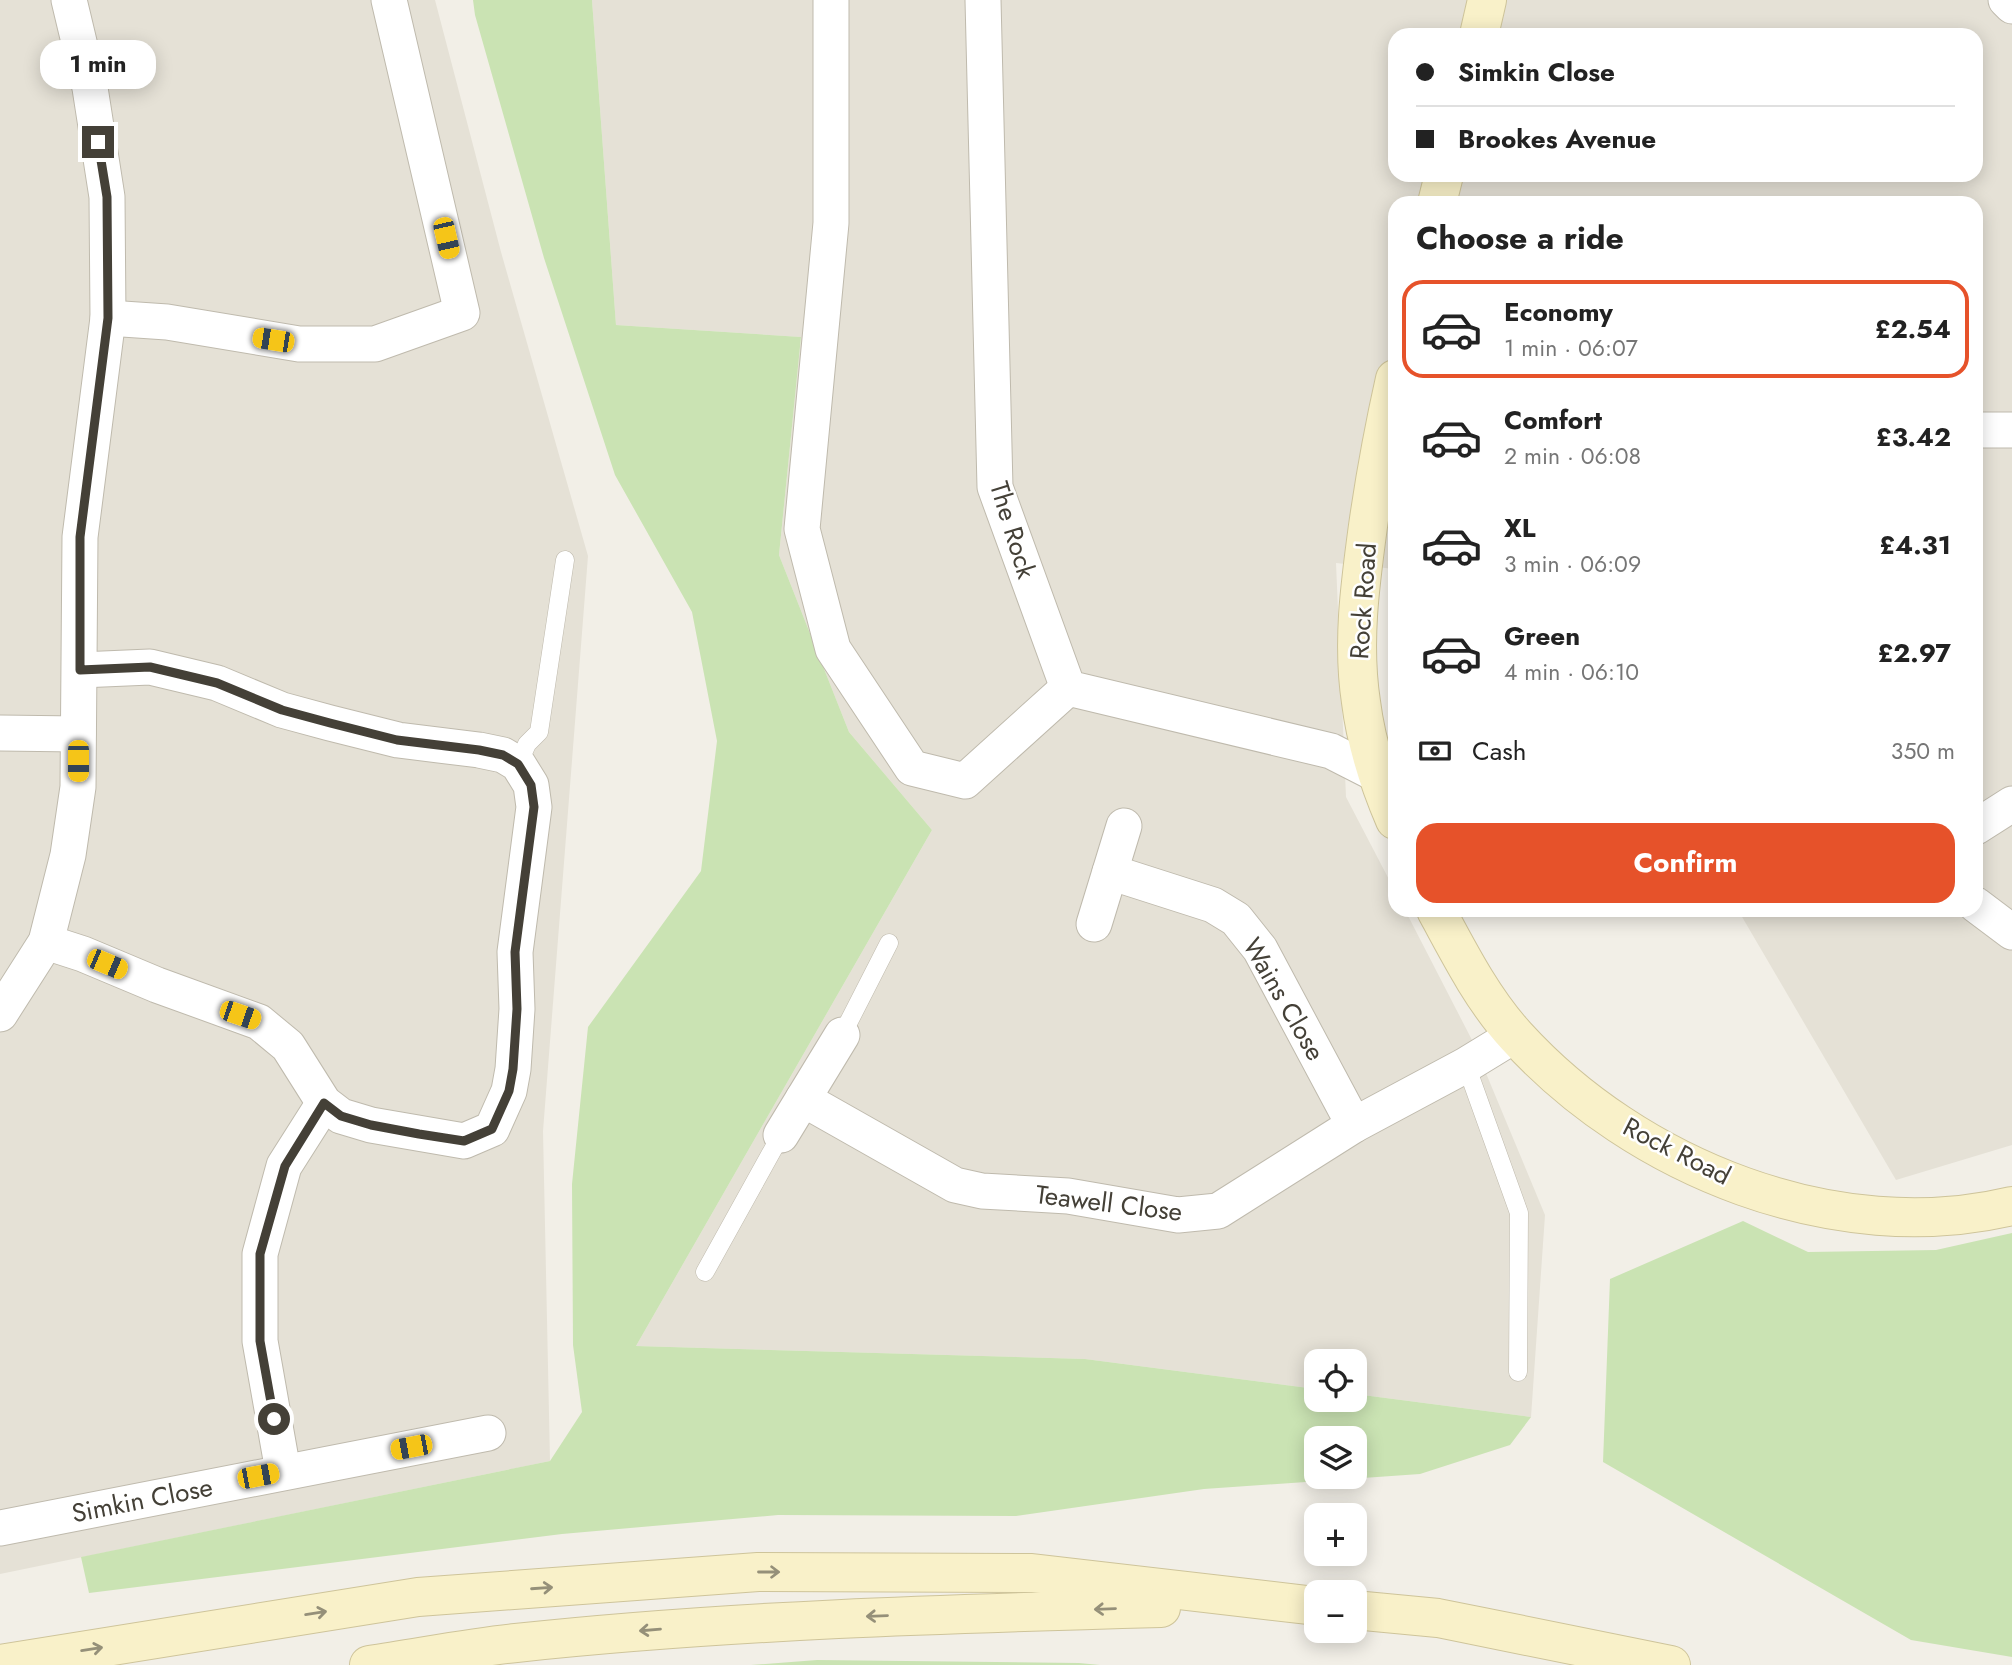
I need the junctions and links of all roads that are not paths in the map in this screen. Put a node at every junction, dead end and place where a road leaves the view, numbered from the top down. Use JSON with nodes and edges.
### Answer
{"nodes":[{"id":1,"x":69,"y":0,"type":"edge"},
{"id":2,"x":389,"y":0,"type":"edge"},
{"id":3,"x":831,"y":0,"type":"edge"},
{"id":4,"x":983,"y":0,"type":"edge"},
{"id":5,"x":1487,"y":0,"type":"edge"},
{"id":6,"x":2006,"y":0,"type":"edge"},
{"id":7,"x":2012,"y":6,"type":"edge"},
{"id":8,"x":1481,"y":28,"type":"edge"},
{"id":9,"x":108,"y":318,"type":"junction"},
{"id":10,"x":1388,"y":412,"type":"edge"},
{"id":11,"x":1983,"y":430,"type":"edge"},
{"id":12,"x":2012,"y":430,"type":"edge"},
{"id":13,"x":565,"y":560,"type":"dead end"},
{"id":14,"x":80,"y":670,"type":"junction"},
{"id":15,"x":1068,"y":688,"type":"junction"},
{"id":16,"x":0,"y":733,"type":"edge"},
{"id":17,"x":78,"y":734,"type":"junction"},
{"id":18,"x":518,"y":764,"type":"junction"},
{"id":19,"x":1378,"y":775,"type":"junction"},
{"id":20,"x":1388,"y":801,"type":"edge"},
{"id":21,"x":2012,"y":804,"type":"edge"},
{"id":22,"x":1983,"y":823,"type":"edge"},
{"id":23,"x":1124,"y":826,"type":"dead end"},
{"id":24,"x":1110,"y":872,"type":"junction"},
{"id":25,"x":1983,"y":910,"type":"edge"},
{"id":26,"x":1440,"y":917,"type":"edge"},
{"id":27,"x":1094,"y":924,"type":"dead end"},
{"id":28,"x":2012,"y":932,"type":"edge"},
{"id":29,"x":46,"y":943,"type":"junction"},
{"id":30,"x":890,"y":943,"type":"dead end"},
{"id":31,"x":0,"y":1014,"type":"edge"},
{"id":32,"x":842,"y":1035,"type":"joint"},
{"id":33,"x":1515,"y":1035,"type":"junction"},
{"id":34,"x":1466,"y":1065,"type":"junction"},
{"id":35,"x":803,"y":1099,"type":"junction"},
{"id":36,"x":324,"y":1103,"type":"junction"},
{"id":37,"x":1354,"y":1125,"type":"junction"},
{"id":38,"x":781,"y":1135,"type":"joint"},
{"id":39,"x":2012,"y":1206,"type":"edge"},
{"id":40,"x":705,"y":1272,"type":"dead end"},
{"id":41,"x":1518,"y":1372,"type":"dead end"},
{"id":42,"x":488,"y":1433,"type":"dead end"},
{"id":43,"x":283,"y":1471,"type":"junction"},
{"id":44,"x":0,"y":1528,"type":"edge"},
{"id":45,"x":1304,"y":1605,"type":"edge"},
{"id":46,"x":1304,"y":1605,"type":"edge"},
{"id":47,"x":1367,"y":1611,"type":"edge"},
{"id":48,"x":0,"y":1664,"type":"edge"},
{"id":49,"x":369,"y":1665,"type":"edge"},
{"id":50,"x":1671,"y":1665,"type":"edge"}],
"edges":[{"from":1,"to":9,"type":"street"},
{"from":2,"to":9,"type":"street"},
{"from":3,"to":15,"type":"street"},
{"from":4,"to":15,"type":"street","name":"The Rock"},
{"from":5,"to":8,"type":"main road"},
{"from":6,"to":7,"type":"street"},
{"from":9,"to":14,"type":"street"},
{"from":10,"to":19,"type":"main road","name":"Rock Road"},
{"from":11,"to":12,"type":"street"},
{"from":13,"to":18,"type":"lane"},
{"from":14,"to":17,"type":"street"},
{"from":14,"to":18,"type":"street"},
{"from":15,"to":19,"type":"street"},
{"from":16,"to":17,"type":"street"},
{"from":17,"to":29,"type":"street"},
{"from":18,"to":36,"type":"street"},
{"from":19,"to":20,"type":"main road","name":"Rock Road"},
{"from":21,"to":22,"type":"street"},
{"from":23,"to":24,"type":"street"},
{"from":24,"to":27,"type":"street"},
{"from":24,"to":37,"type":"street","name":"Wains Close"},
{"from":25,"to":28,"type":"street"},
{"from":26,"to":33,"type":"main road","name":"Rock Road"},
{"from":29,"to":31,"type":"street"},
{"from":29,"to":36,"type":"street"},
{"from":30,"to":32,"type":"lane"},
{"from":32,"to":35,"type":"street"},
{"from":33,"to":34,"type":"street","name":"Teawell Close"},
{"from":33,"to":39,"type":"main road","name":"Rock Road"},
{"from":34,"to":37,"type":"street","name":"Teawell Close"},
{"from":34,"to":41,"type":"lane"},
{"from":35,"to":37,"type":"street","name":"Teawell Close"},
{"from":35,"to":38,"type":"street"},
{"from":36,"to":43,"type":"street"},
{"from":38,"to":40,"type":"lane"},
{"from":42,"to":43,"type":"street","name":"Simkin Close"},
{"from":43,"to":44,"type":"street","name":"Simkin Close"},
{"from":48,"to":45,"type":"main road","one_way":true},
{"from":46,"to":49,"type":"main road","one_way":true},
{"from":47,"to":50,"type":"main road"}]}
